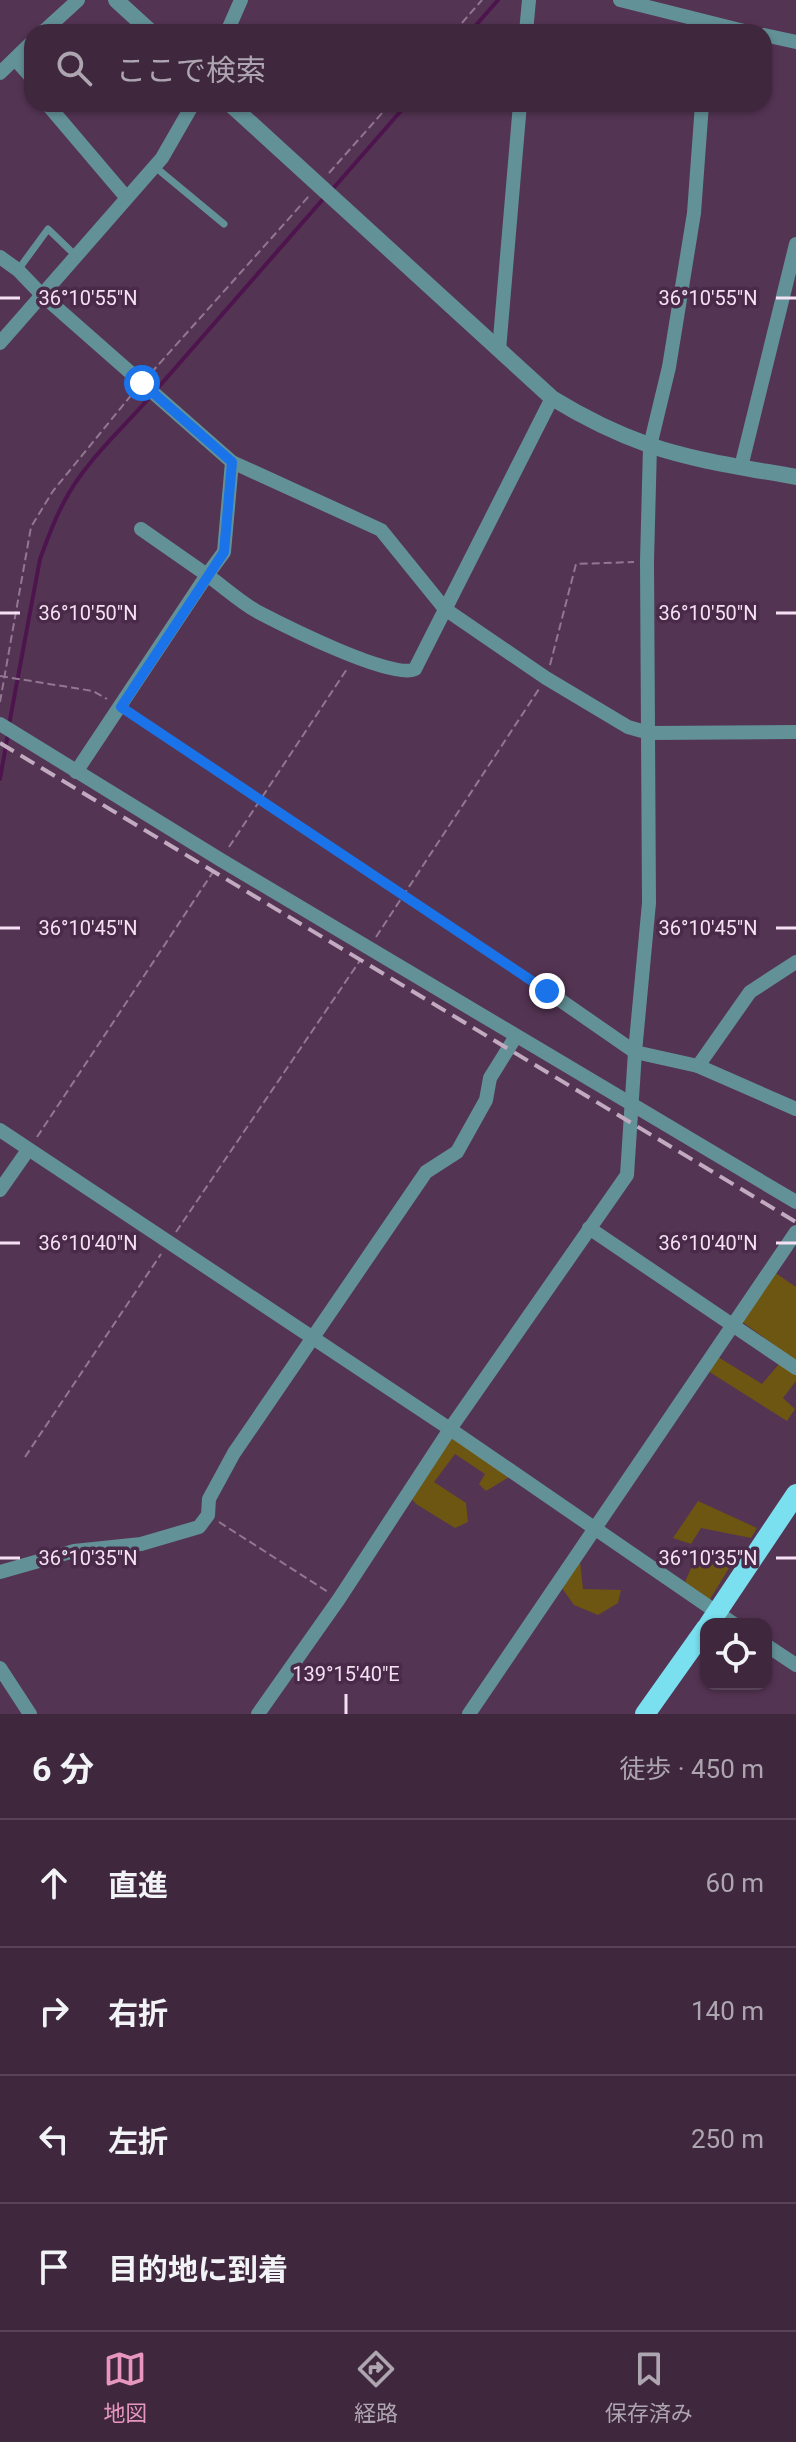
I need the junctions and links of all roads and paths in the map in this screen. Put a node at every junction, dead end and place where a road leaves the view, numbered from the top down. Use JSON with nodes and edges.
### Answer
{"nodes":[{"id":1,"x":78,"y":0,"type":"edge"},
{"id":2,"x":116,"y":0,"type":"edge"},
{"id":3,"x":241,"y":0,"type":"edge"},
{"id":4,"x":482,"y":0,"type":"edge"},
{"id":5,"x":529,"y":0,"type":"edge"},
{"id":6,"x":620,"y":0,"type":"edge"},
{"id":7,"x":52,"y":24,"type":"edge"},
{"id":8,"x":142,"y":24,"type":"edge"},
{"id":9,"x":230,"y":24,"type":"edge"},
{"id":10,"x":461,"y":24,"type":"edge"},
{"id":11,"x":527,"y":24,"type":"edge"},
{"id":12,"x":695,"y":24,"type":"edge"},
{"id":13,"x":772,"y":37,"type":"edge"},
{"id":14,"x":796,"y":42,"type":"edge"},
{"id":15,"x":24,"y":50,"type":"edge"},
{"id":16,"x":15,"y":59,"type":"junction"},
{"id":17,"x":24,"y":69,"type":"edge"},
{"id":18,"x":0,"y":73,"type":"edge"},
{"id":19,"x":54,"y":112,"type":"edge"},
{"id":20,"x":188,"y":112,"type":"edge"},
{"id":21,"x":239,"y":112,"type":"edge"},
{"id":22,"x":519,"y":112,"type":"edge"},
{"id":23,"x":701,"y":112,"type":"edge"},
{"id":24,"x":154,"y":166,"type":"junction"},
{"id":25,"x":126,"y":197,"type":"junction"},
{"id":26,"x":224,"y":224,"type":"dead end"},
{"id":27,"x":796,"y":244,"type":"edge"},
{"id":28,"x":75,"y":255,"type":"junction"},
{"id":29,"x":0,"y":257,"type":"edge"},
{"id":30,"x":18,"y":270,"type":"junction"},
{"id":31,"x":41,"y":294,"type":"junction"},
{"id":32,"x":0,"y":343,"type":"edge"},
{"id":33,"x":499,"y":350,"type":"junction"},
{"id":34,"x":552,"y":398,"type":"junction"},
{"id":35,"x":650,"y":446,"type":"junction"},
{"id":36,"x":232,"y":462,"type":"junction"},
{"id":37,"x":741,"y":467,"type":"junction"},
{"id":38,"x":796,"y":477,"type":"edge"},
{"id":39,"x":141,"y":529,"type":"dead end"},
{"id":40,"x":647,"y":561,"type":"junction"},
{"id":41,"x":207,"y":575,"type":"junction"},
{"id":42,"x":445,"y":609,"type":"junction"},
{"id":43,"x":355,"y":658,"type":"junction"},
{"id":44,"x":0,"y":676,"type":"edge"},
{"id":45,"x":546,"y":678,"type":"junction"},
{"id":46,"x":121,"y":707,"type":"junction"},
{"id":47,"x":0,"y":724,"type":"edge"},
{"id":48,"x":796,"y":732,"type":"edge"},
{"id":49,"x":649,"y":733,"type":"junction"},
{"id":50,"x":76,"y":772,"type":"junction"},
{"id":51,"x":260,"y":800,"type":"junction"},
{"id":52,"x":221,"y":860,"type":"junction"},
{"id":53,"x":403,"y":895,"type":"junction"},
{"id":54,"x":369,"y":948,"type":"junction"},
{"id":55,"x":796,"y":962,"type":"edge"},
{"id":56,"x":547,"y":991,"type":"joint"},
{"id":57,"x":516,"y":1036,"type":"junction"},
{"id":58,"x":635,"y":1052,"type":"junction"},
{"id":59,"x":698,"y":1066,"type":"junction"},
{"id":60,"x":633,"y":1105,"type":"junction"},
{"id":61,"x":796,"y":1109,"type":"edge"},
{"id":62,"x":0,"y":1130,"type":"edge"},
{"id":63,"x":28,"y":1150,"type":"junction"},
{"id":64,"x":0,"y":1190,"type":"edge"},
{"id":65,"x":796,"y":1202,"type":"edge"},
{"id":66,"x":589,"y":1228,"type":"junction"},
{"id":67,"x":796,"y":1232,"type":"edge"},
{"id":68,"x":169,"y":1242,"type":"junction"},
{"id":69,"x":733,"y":1324,"type":"junction"},
{"id":70,"x":312,"y":1339,"type":"junction"},
{"id":71,"x":796,"y":1368,"type":"edge"},
{"id":72,"x":450,"y":1429,"type":"junction"},
{"id":73,"x":25,"y":1457,"type":"dead end"},
{"id":74,"x":796,"y":1494,"type":"edge"},
{"id":75,"x":208,"y":1515,"type":"junction"},
{"id":76,"x":594,"y":1527,"type":"junction"},
{"id":77,"x":0,"y":1572,"type":"edge"},
{"id":78,"x":339,"y":1599,"type":"junction"},
{"id":79,"x":711,"y":1618,"type":"edge"},
{"id":80,"x":718,"y":1618,"type":"edge"},
{"id":81,"x":700,"y":1643,"type":"edge"},
{"id":82,"x":772,"y":1649,"type":"edge"},
{"id":83,"x":796,"y":1665,"type":"edge"},
{"id":84,"x":0,"y":1668,"type":"edge"},
{"id":85,"x":30,"y":1714,"type":"edge"},
{"id":86,"x":258,"y":1714,"type":"edge"},
{"id":87,"x":469,"y":1714,"type":"edge"},
{"id":88,"x":645,"y":1714,"type":"edge"}],
"edges":[{"from":1,"to":7,"type":"street"},
{"from":2,"to":8,"type":"street"},
{"from":3,"to":9,"type":"street"},
{"from":4,"to":10,"type":"path"},
{"from":5,"to":11,"type":"street"},
{"from":6,"to":12,"type":"street"},
{"from":13,"to":14,"type":"street"},
{"from":15,"to":16,"type":"street"},
{"from":16,"to":17,"type":"street"},
{"from":16,"to":18,"type":"street"},
{"from":19,"to":25,"type":"street"},
{"from":20,"to":24,"type":"street"},
{"from":21,"to":33,"type":"street"},
{"from":22,"to":33,"type":"street"},
{"from":23,"to":35,"type":"street"},
{"from":24,"to":25,"type":"street"},
{"from":24,"to":26,"type":"lane"},
{"from":25,"to":28,"type":"street"},
{"from":27,"to":37,"type":"street"},
{"from":28,"to":30,"type":"lane"},
{"from":28,"to":31,"type":"street"},
{"from":29,"to":30,"type":"street"},
{"from":30,"to":31,"type":"street"},
{"from":31,"to":32,"type":"street"},
{"from":31,"to":36,"type":"street"},
{"from":33,"to":34,"type":"street"},
{"from":34,"to":35,"type":"street"},
{"from":34,"to":42,"type":"street"},
{"from":35,"to":37,"type":"street"},
{"from":35,"to":40,"type":"street"},
{"from":36,"to":41,"type":"street"},
{"from":36,"to":42,"type":"street"},
{"from":37,"to":38,"type":"street"},
{"from":39,"to":41,"type":"street"},
{"from":40,"to":45,"type":"path"},
{"from":40,"to":49,"type":"street"},
{"from":41,"to":43,"type":"street"},
{"from":41,"to":46,"type":"street"},
{"from":42,"to":43,"type":"street"},
{"from":42,"to":45,"type":"street"},
{"from":43,"to":51,"type":"path"},
{"from":44,"to":46,"type":"path"},
{"from":45,"to":49,"type":"street"},
{"from":45,"to":53,"type":"path"},
{"from":46,"to":50,"type":"street"},
{"from":46,"to":51,"type":"path"},
{"from":47,"to":50,"type":"street"},
{"from":48,"to":49,"type":"street"},
{"from":49,"to":58,"type":"street"},
{"from":50,"to":52,"type":"street"},
{"from":51,"to":52,"type":"path"},
{"from":51,"to":53,"type":"path"},
{"from":52,"to":54,"type":"street"},
{"from":52,"to":63,"type":"path"},
{"from":53,"to":54,"type":"path"},
{"from":53,"to":56,"type":"path"},
{"from":54,"to":57,"type":"street"},
{"from":54,"to":68,"type":"path"},
{"from":55,"to":59,"type":"street"},
{"from":56,"to":58,"type":"street"},
{"from":57,"to":60,"type":"street"},
{"from":57,"to":70,"type":"street"},
{"from":58,"to":59,"type":"street"},
{"from":58,"to":60,"type":"street"},
{"from":59,"to":61,"type":"street"},
{"from":60,"to":65,"type":"street"},
{"from":60,"to":66,"type":"street"},
{"from":62,"to":63,"type":"street"},
{"from":63,"to":64,"type":"street"},
{"from":63,"to":68,"type":"street"},
{"from":66,"to":69,"type":"street"},
{"from":66,"to":72,"type":"street"},
{"from":67,"to":69,"type":"street"},
{"from":68,"to":70,"type":"street"},
{"from":68,"to":73,"type":"path"},
{"from":69,"to":71,"type":"street"},
{"from":69,"to":76,"type":"street"},
{"from":70,"to":72,"type":"street"},
{"from":70,"to":75,"type":"street"},
{"from":72,"to":76,"type":"street"},
{"from":72,"to":78,"type":"street"},
{"from":74,"to":80,"type":"main road"},
{"from":75,"to":77,"type":"street"},
{"from":75,"to":78,"type":"path"},
{"from":76,"to":79,"type":"street"},
{"from":76,"to":87,"type":"street"},
{"from":78,"to":86,"type":"street"},
{"from":81,"to":88,"type":"main road"},
{"from":82,"to":83,"type":"street"},
{"from":84,"to":85,"type":"street"}]}
